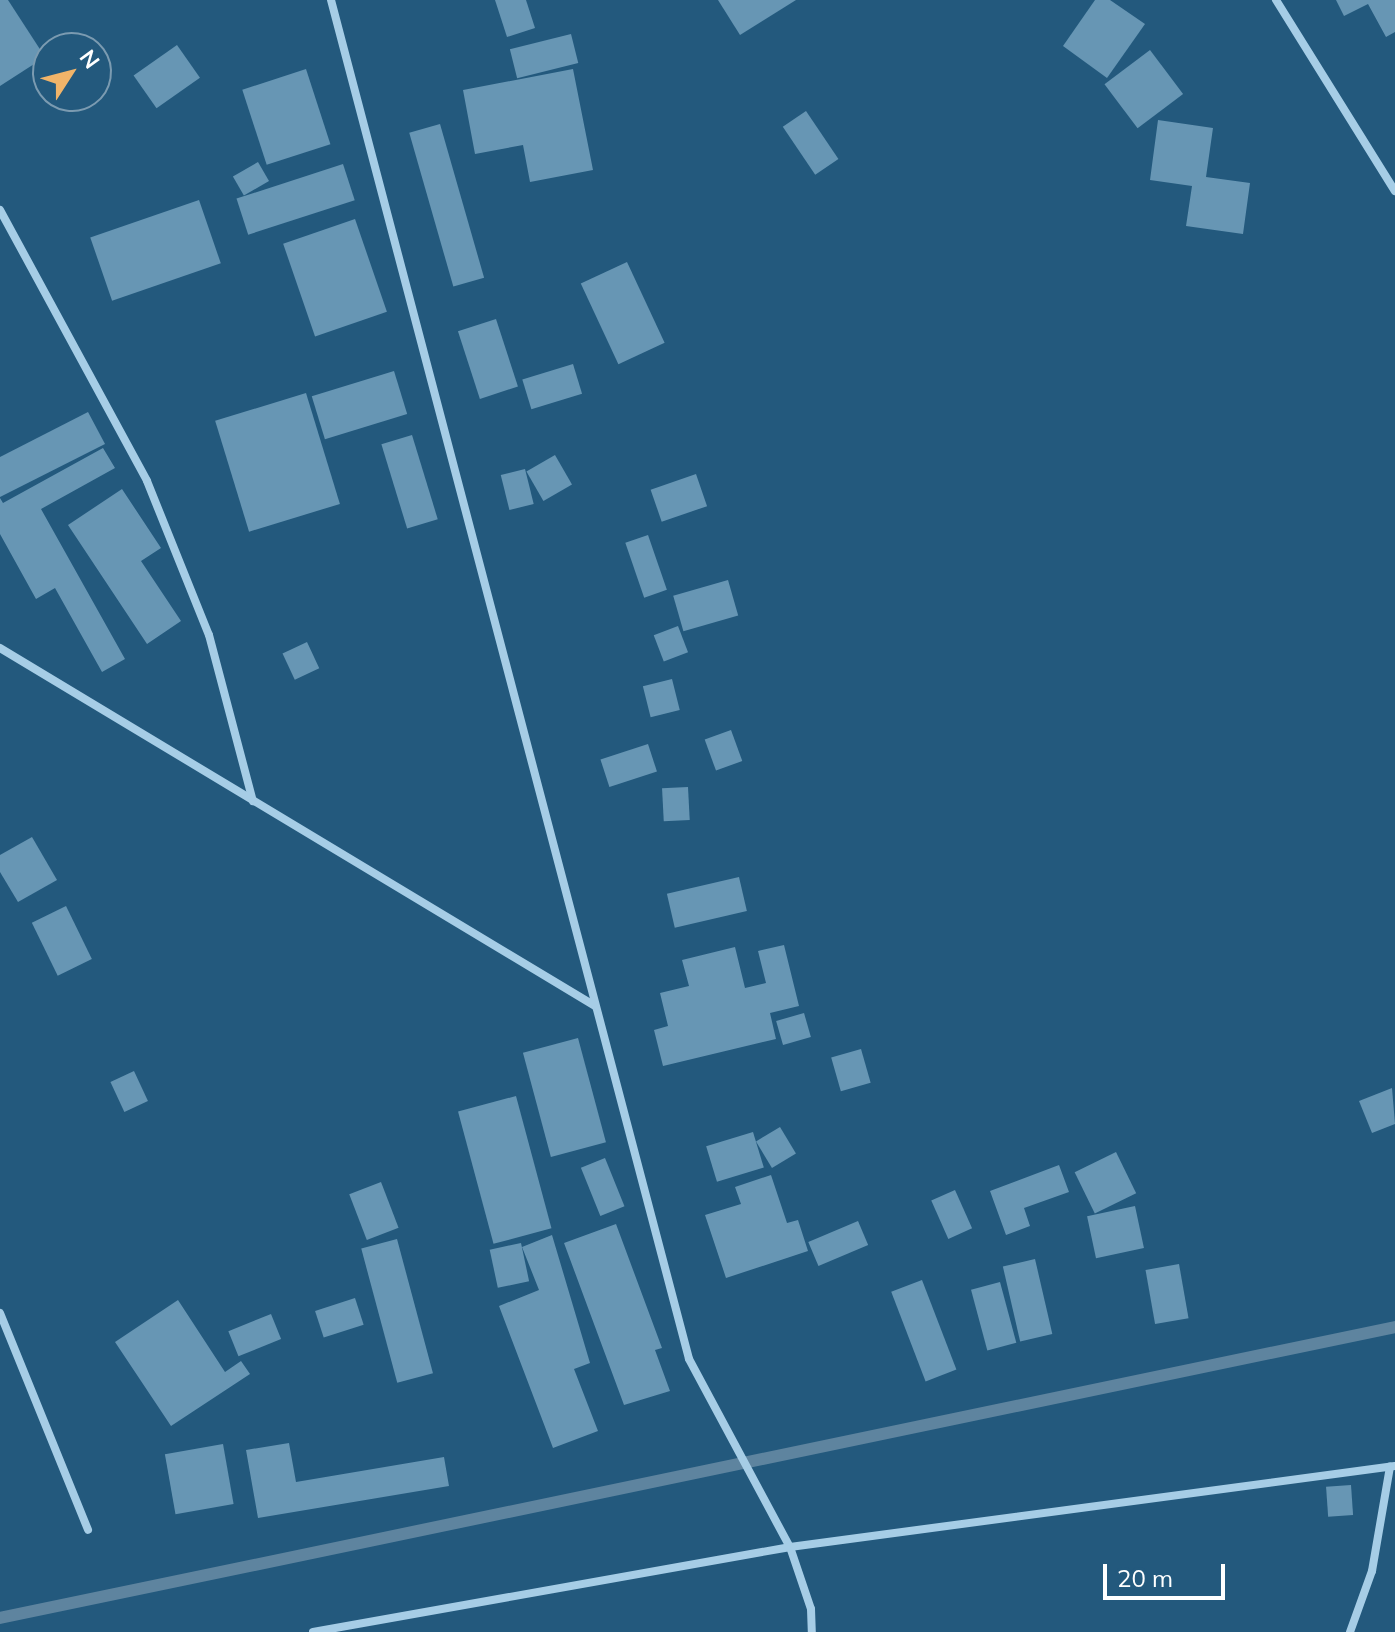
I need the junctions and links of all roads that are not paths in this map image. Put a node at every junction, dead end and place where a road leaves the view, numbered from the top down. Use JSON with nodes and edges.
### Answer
{"nodes":[{"id":1,"x":331,"y":0,"type":"edge"},
{"id":2,"x":1276,"y":0,"type":"edge"},
{"id":3,"x":1395,"y":191,"type":"edge"},
{"id":4,"x":0,"y":210,"type":"edge"},
{"id":5,"x":0,"y":648,"type":"edge"},
{"id":6,"x":253,"y":801,"type":"junction"},
{"id":7,"x":596,"y":1006,"type":"junction"},
{"id":8,"x":0,"y":1313,"type":"edge"},
{"id":9,"x":1392,"y":1466,"type":"edge"},
{"id":10,"x":88,"y":1530,"type":"dead end"},
{"id":11,"x":790,"y":1547,"type":"junction"},
{"id":12,"x":313,"y":1632,"type":"edge"},
{"id":13,"x":812,"y":1632,"type":"edge"},
{"id":14,"x":1350,"y":1632,"type":"edge"}],
"edges":[{"from":1,"to":7,"type":"street"},
{"from":2,"to":3,"type":"street"},
{"from":4,"to":6,"type":"street"},
{"from":5,"to":6,"type":"street"},
{"from":6,"to":7,"type":"street"},
{"from":7,"to":11,"type":"street"},
{"from":8,"to":10,"type":"street"},
{"from":9,"to":11,"type":"street"},
{"from":9,"to":14,"type":"street"},
{"from":11,"to":12,"type":"street"},
{"from":11,"to":13,"type":"street"}]}
